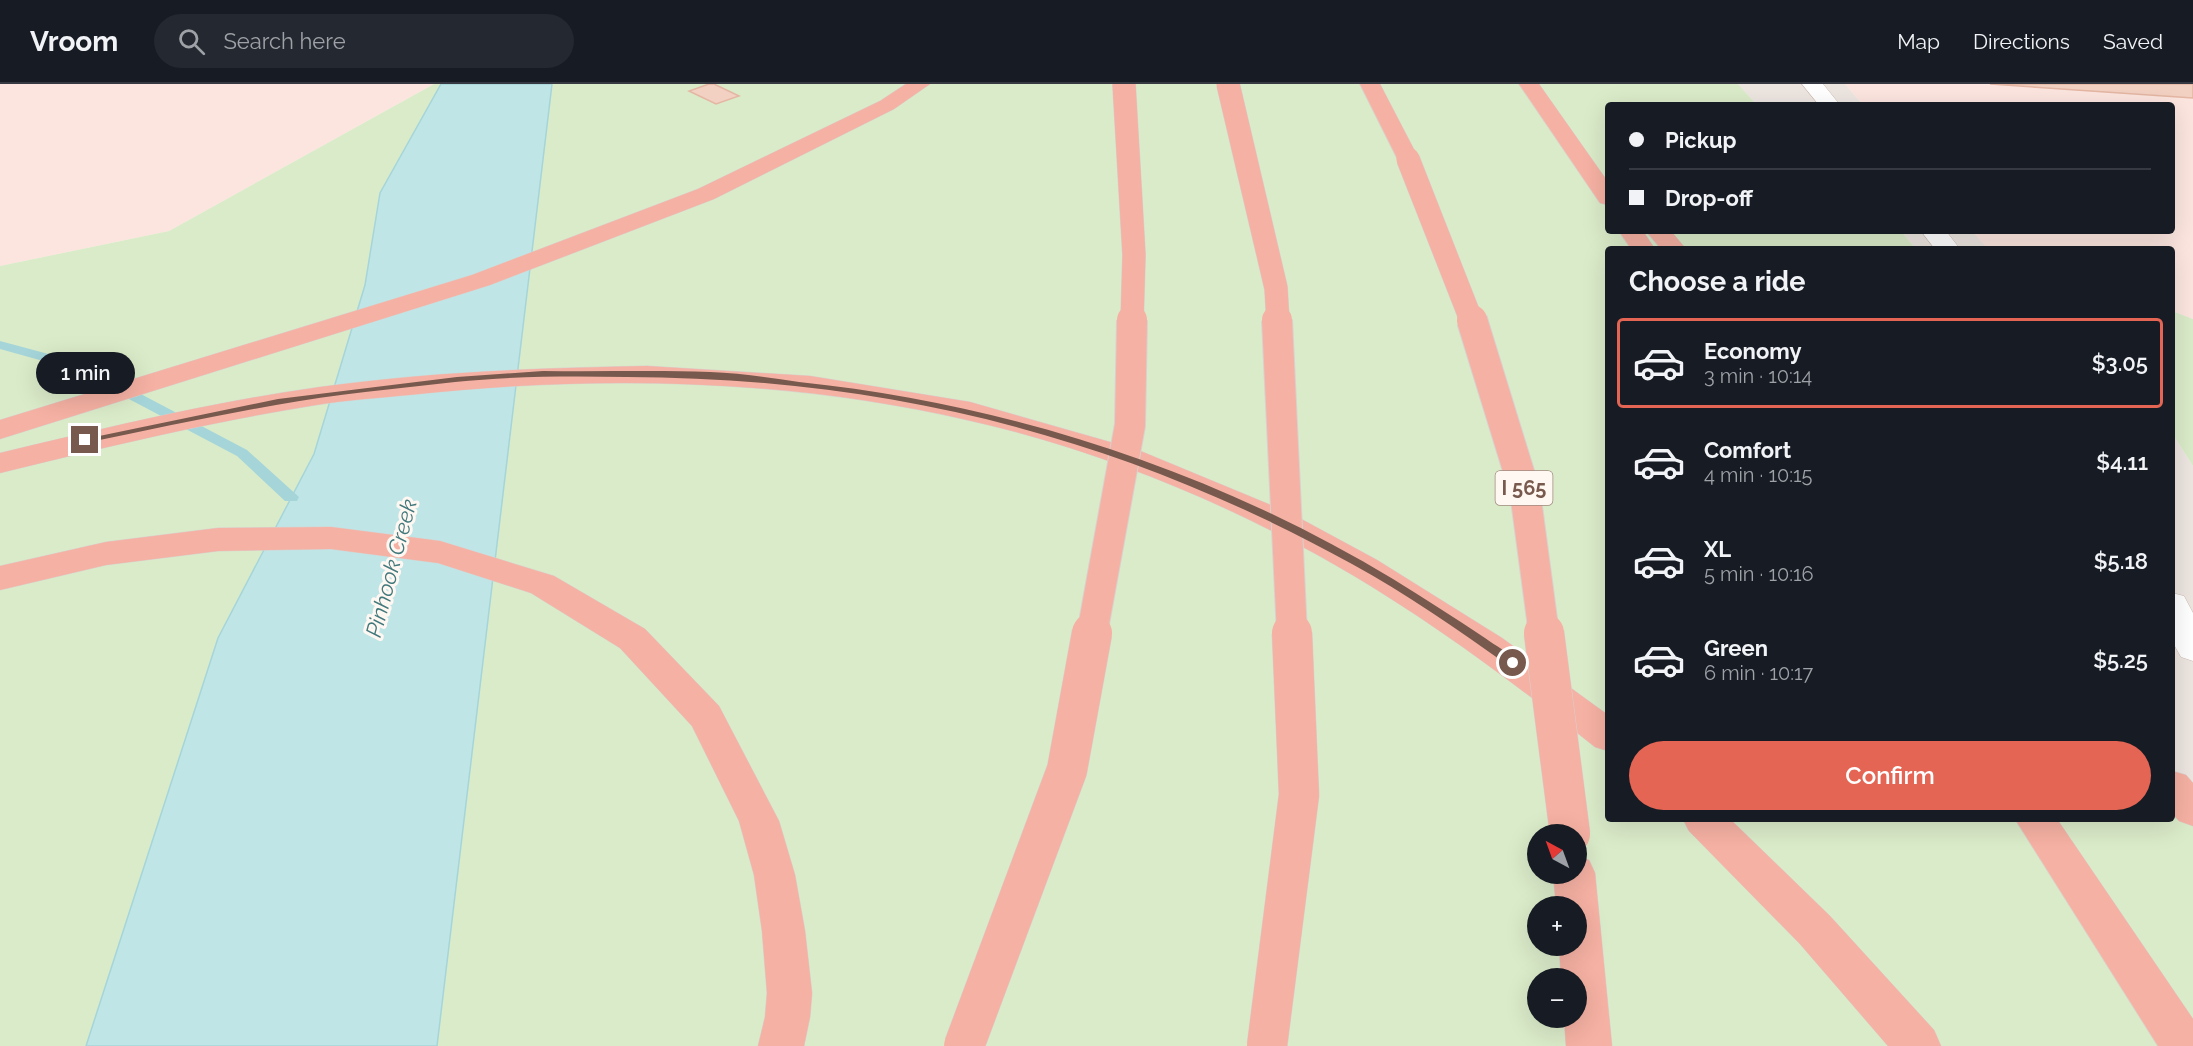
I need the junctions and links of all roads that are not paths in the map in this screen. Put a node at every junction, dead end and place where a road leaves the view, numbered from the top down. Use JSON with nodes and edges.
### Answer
{"nodes":[{"id":1,"x":920,"y":84,"type":"edge"},
{"id":2,"x":1124,"y":84,"type":"edge"},
{"id":3,"x":1228,"y":84,"type":"edge"},
{"id":4,"x":1370,"y":84,"type":"edge"},
{"id":5,"x":1529,"y":84,"type":"edge"},
{"id":6,"x":1812,"y":84,"type":"edge"},
{"id":7,"x":1398,"y":95,"type":"dead end"},
{"id":8,"x":1827,"y":102,"type":"edge"},
{"id":9,"x":1549,"y":113,"type":"junction"},
{"id":10,"x":1408,"y":159,"type":"junction"},
{"id":11,"x":1605,"y":174,"type":"edge"},
{"id":12,"x":1605,"y":194,"type":"edge"},
{"id":13,"x":1661,"y":234,"type":"edge"},
{"id":14,"x":1935,"y":234,"type":"edge"},
{"id":15,"x":1671,"y":246,"type":"edge"},
{"id":16,"x":1945,"y":246,"type":"edge"},
{"id":17,"x":0,"y":430,"type":"edge"},
{"id":18,"x":0,"y":463,"type":"edge"},
{"id":19,"x":0,"y":578,"type":"edge"},
{"id":20,"x":2175,"y":611,"type":"edge"},
{"id":21,"x":2193,"y":648,"type":"edge"},
{"id":22,"x":1605,"y":734,"type":"edge"},
{"id":23,"x":2175,"y":790,"type":"edge"},
{"id":24,"x":2193,"y":809,"type":"edge"},
{"id":25,"x":1706,"y":822,"type":"edge"},
{"id":26,"x":2037,"y":822,"type":"edge"},
{"id":27,"x":1569,"y":824,"type":"edge"},
{"id":28,"x":1575,"y":884,"type":"edge"},
{"id":29,"x":781,"y":1046,"type":"edge"},
{"id":30,"x":964,"y":1046,"type":"edge"},
{"id":31,"x":1267,"y":1046,"type":"edge"},
{"id":32,"x":1589,"y":1046,"type":"edge"},
{"id":33,"x":1918,"y":1046,"type":"edge"},
{"id":34,"x":2184,"y":1046,"type":"edge"}],
"edges":[{"from":1,"to":17,"type":"highway"},
{"from":2,"to":30,"type":"highway","bridge":true},
{"from":3,"to":31,"type":"highway","bridge":true},
{"from":4,"to":10,"type":"highway","number":"I 565"},
{"from":5,"to":9,"type":"highway"},
{"from":6,"to":8,"type":"street"},
{"from":7,"to":10,"type":"highway"},
{"from":9,"to":11,"type":"highway"},
{"from":9,"to":12,"type":"highway"},
{"from":10,"to":27,"type":"highway","number":"I 565","bridge":true},
{"from":13,"to":15,"type":"highway"},
{"from":14,"to":16,"type":"street"},
{"from":18,"to":22,"type":"highway","bridge":true},
{"from":19,"to":29,"type":"highway"},
{"from":20,"to":21,"type":"street"},
{"from":23,"to":24,"type":"highway"},
{"from":25,"to":33,"type":"highway"},
{"from":26,"to":34,"type":"highway"},
{"from":28,"to":32,"type":"highway"}]}
